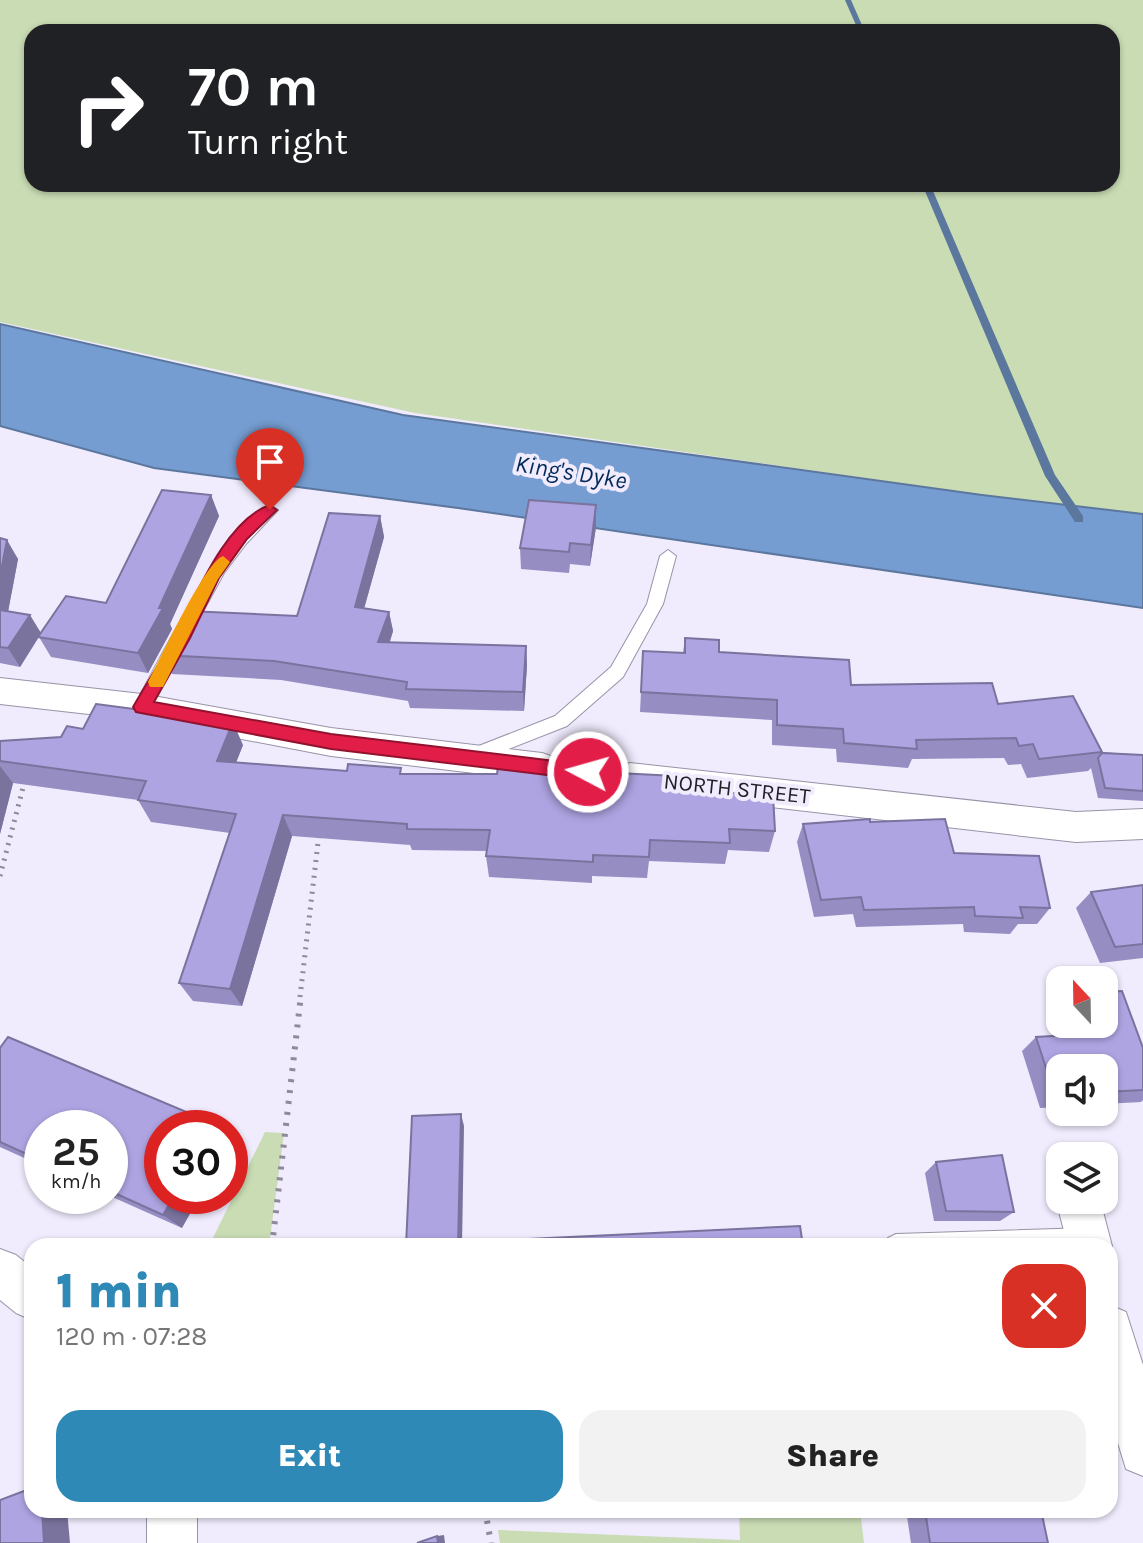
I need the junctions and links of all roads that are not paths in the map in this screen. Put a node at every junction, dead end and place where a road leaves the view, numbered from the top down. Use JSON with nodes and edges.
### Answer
{"nodes":[{"id":1,"x":270,"y":510,"type":"dead end"},
{"id":2,"x":668,"y":556,"type":"dead end"},
{"id":3,"x":0,"y":691,"type":"edge"},
{"id":4,"x":142,"y":707,"type":"junction"},
{"id":5,"x":466,"y":759,"type":"junction"},
{"id":6,"x":1143,"y":824,"type":"edge"},
{"id":7,"x":1085,"y":1229,"type":"edge"},
{"id":8,"x":985,"y":1238,"type":"edge"},
{"id":9,"x":0,"y":1271,"type":"edge"},
{"id":10,"x":24,"y":1290,"type":"edge"},
{"id":11,"x":1118,"y":1358,"type":"edge"},
{"id":12,"x":1143,"y":1452,"type":"edge"},
{"id":13,"x":172,"y":1518,"type":"edge"},
{"id":14,"x":172,"y":1543,"type":"edge"}],
"edges":[{"from":1,"to":4,"type":"lane"},
{"from":2,"to":5,"type":"lane"},
{"from":3,"to":4,"type":"street","name":"NORTH STREET"},
{"from":4,"to":5,"type":"street","name":"NORTH STREET"},
{"from":5,"to":6,"type":"street","name":"NORTH STREET"},
{"from":7,"to":8,"type":"lane"},
{"from":9,"to":10,"type":"street"},
{"from":11,"to":12,"type":"street"},
{"from":13,"to":14,"type":"street"}]}
